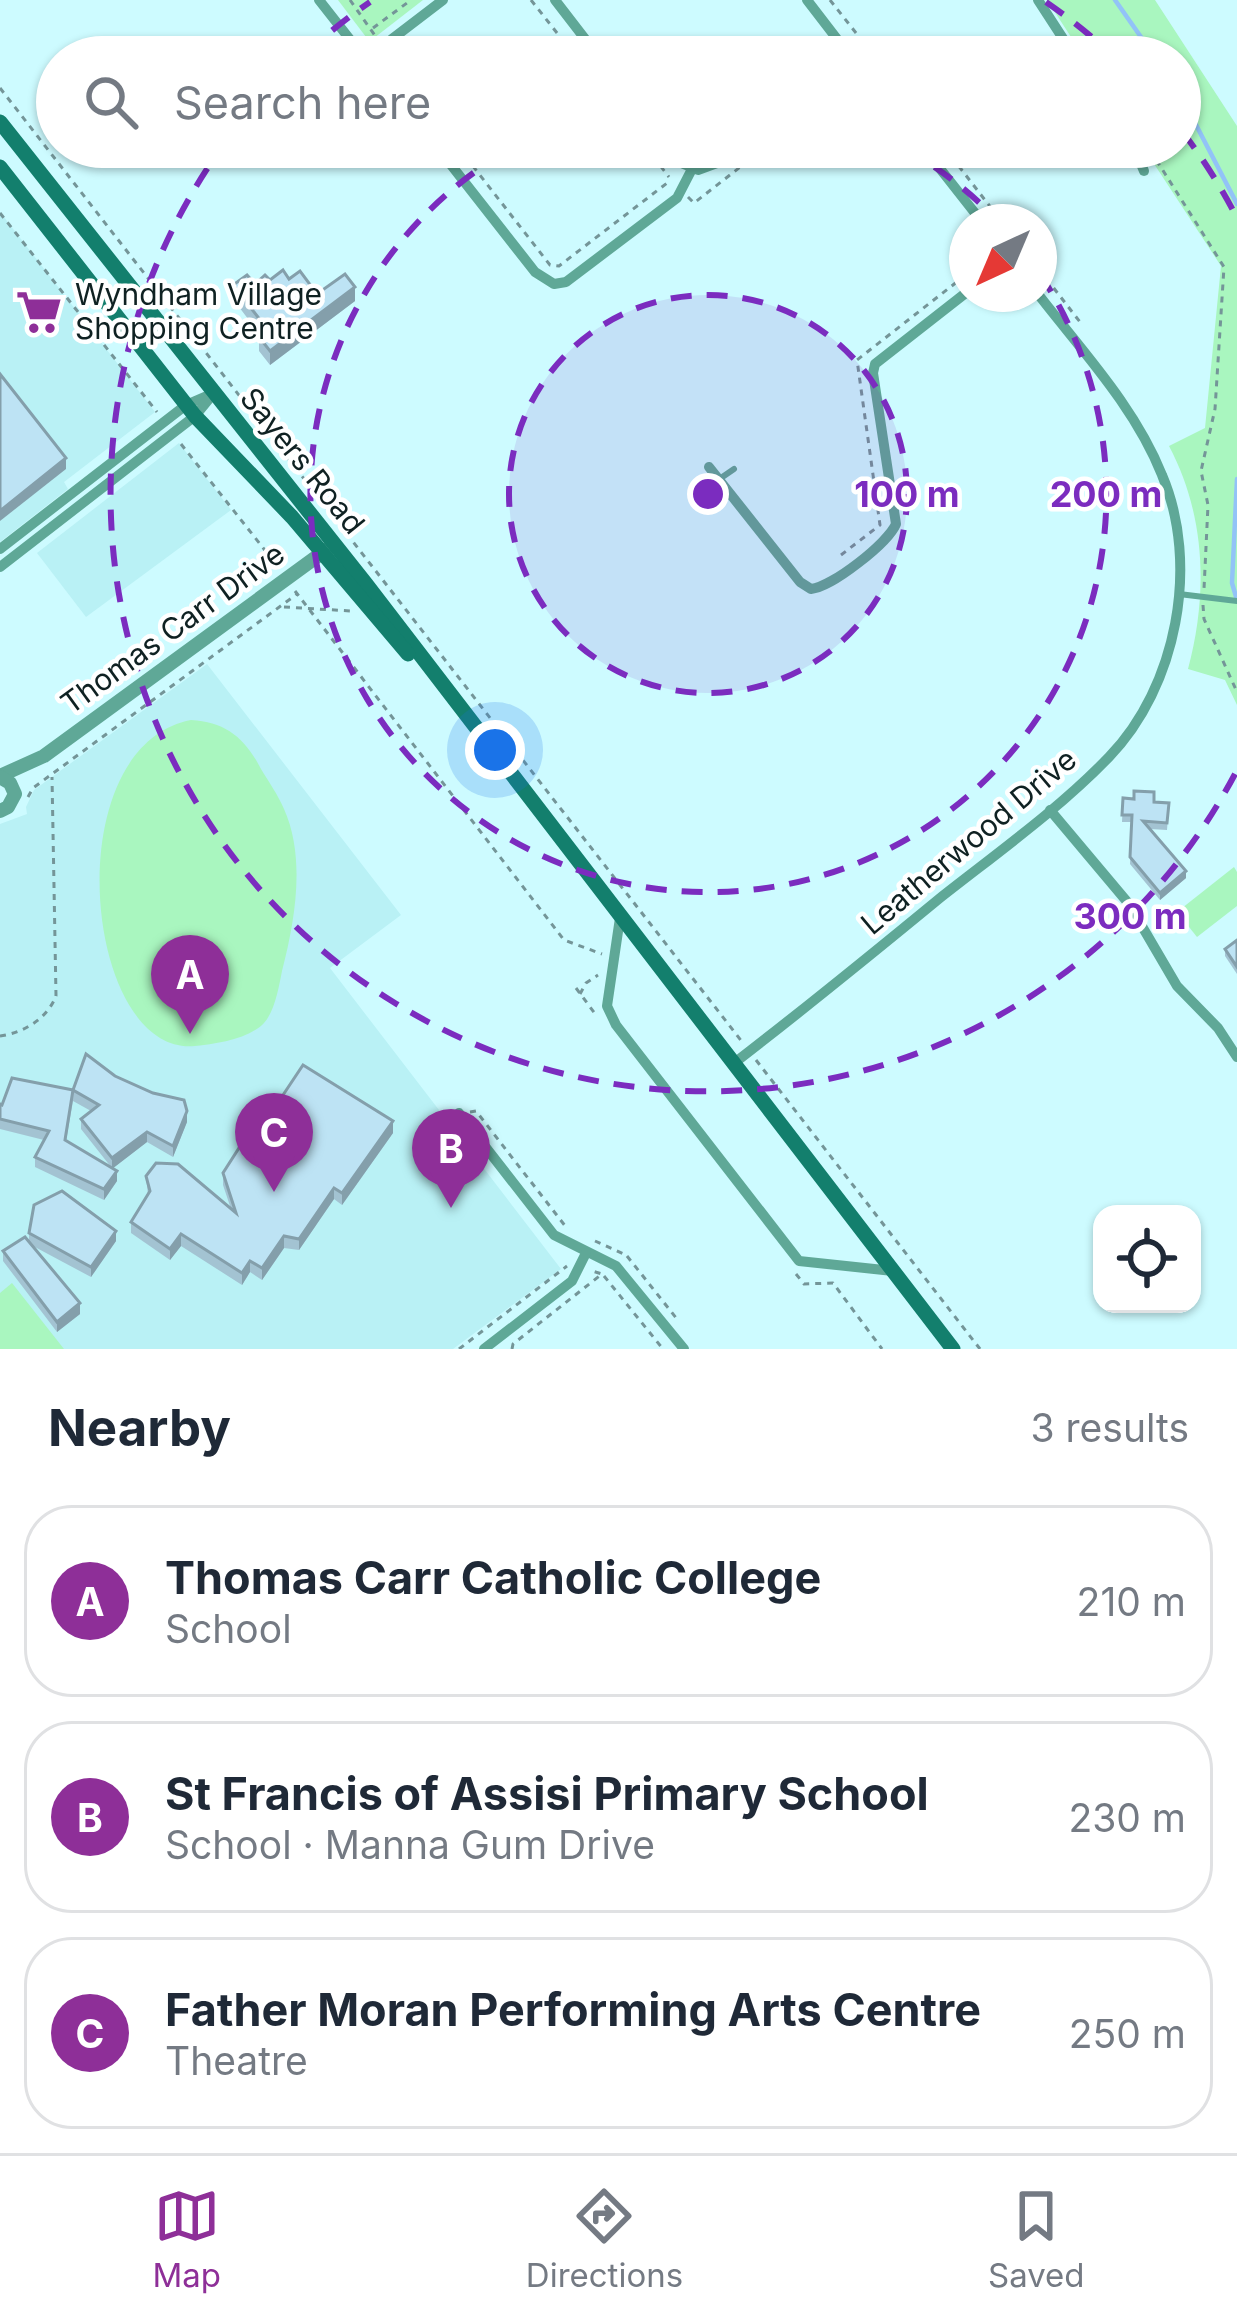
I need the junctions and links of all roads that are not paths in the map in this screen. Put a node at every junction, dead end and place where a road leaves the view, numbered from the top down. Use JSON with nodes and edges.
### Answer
{"nodes":[{"id":1,"x":319,"y":0,"type":"edge"},
{"id":2,"x":443,"y":0,"type":"edge"},
{"id":3,"x":555,"y":0,"type":"edge"},
{"id":4,"x":807,"y":0,"type":"edge"},
{"id":5,"x":1038,"y":0,"type":"edge"},
{"id":6,"x":347,"y":36,"type":"edge"},
{"id":7,"x":403,"y":36,"type":"edge"},
{"id":8,"x":583,"y":36,"type":"edge"},
{"id":9,"x":835,"y":36,"type":"edge"},
{"id":10,"x":1061,"y":36,"type":"edge"},
{"id":11,"x":0,"y":122,"type":"edge"},
{"id":12,"x":0,"y":167,"type":"edge"},
{"id":13,"x":36,"y":168,"type":"edge"},
{"id":14,"x":36,"y":168,"type":"edge"},
{"id":15,"x":453,"y":168,"type":"edge"},
{"id":16,"x":699,"y":168,"type":"edge"},
{"id":17,"x":939,"y":168,"type":"edge"},
{"id":18,"x":1143,"y":168,"type":"edge"},
{"id":19,"x":692,"y":169,"type":"joint"},
{"id":20,"x":1144,"y":171,"type":"dead end"},
{"id":21,"x":968,"y":204,"type":"edge"},
{"id":22,"x":949,"y":306,"type":"edge"},
{"id":23,"x":1052,"y":312,"type":"edge"},
{"id":24,"x":213,"y":394,"type":"junction"},
{"id":25,"x":190,"y":410,"type":"junction"},
{"id":26,"x":168,"y":427,"type":"junction"},
{"id":27,"x":709,"y":466,"type":"dead end"},
{"id":28,"x":734,"y":469,"type":"dead end"},
{"id":29,"x":719,"y":482,"type":"junction"},
{"id":30,"x":702,"y":491,"type":"dead end"},
{"id":31,"x":0,"y":549,"type":"edge"},
{"id":32,"x":328,"y":549,"type":"junction"},
{"id":33,"x":0,"y":567,"type":"edge"},
{"id":34,"x":1179,"y":594,"type":"junction"},
{"id":35,"x":1237,"y":601,"type":"edge"},
{"id":36,"x":470,"y":723,"type":"junction"},
{"id":37,"x":44,"y":756,"type":"junction"},
{"id":38,"x":0,"y":776,"type":"edge"},
{"id":39,"x":19,"y":800,"type":"junction"},
{"id":40,"x":1050,"y":810,"type":"junction"},
{"id":41,"x":0,"y":811,"type":"edge"},
{"id":42,"x":620,"y":918,"type":"junction"},
{"id":43,"x":1237,"y":1057,"type":"edge"},
{"id":44,"x":733,"y":1064,"type":"junction"},
{"id":45,"x":459,"y":1113,"type":"road end"},
{"id":46,"x":586,"y":1253,"type":"junction"},
{"id":47,"x":893,"y":1271,"type":"junction"},
{"id":48,"x":943,"y":1345,"type":"edge"},
{"id":49,"x":488,"y":1348,"type":"edge"},
{"id":50,"x":684,"y":1349,"type":"edge"}],
"edges":[{"from":1,"to":6,"type":"street"},
{"from":2,"to":7,"type":"street"},
{"from":3,"to":8,"type":"street"},
{"from":4,"to":9,"type":"street"},
{"from":5,"to":10,"type":"street"},
{"from":11,"to":13,"type":"main road","name":"Sayers Road"},
{"from":12,"to":25,"type":"main road","name":"Sayers Road"},
{"from":14,"to":24,"type":"main road","name":"Sayers Road"},
{"from":15,"to":19,"type":"street"},
{"from":16,"to":19,"type":"street"},
{"from":17,"to":21,"type":"street"},
{"from":18,"to":20,"type":"street"},
{"from":22,"to":29,"type":"street"},
{"from":23,"to":34,"type":"street","name":"Leatherwood Drive"},
{"from":24,"to":25,"type":"street"},
{"from":24,"to":32,"type":"main road","name":"Sayers Road"},
{"from":25,"to":26,"type":"street"},
{"from":25,"to":32,"type":"main road","name":"Sayers Road"},
{"from":26,"to":31,"type":"street"},
{"from":26,"to":33,"type":"street"},
{"from":27,"to":29,"type":"street"},
{"from":28,"to":29,"type":"lane"},
{"from":29,"to":30,"type":"lane"},
{"from":32,"to":36,"type":"main road","name":"Sayers Road"},
{"from":32,"to":36,"type":"main road","name":"Sayers Road"},
{"from":32,"to":37,"type":"street","name":"Thomas Carr Drive"},
{"from":34,"to":35,"type":"lane"},
{"from":34,"to":40,"type":"street","name":"Leatherwood Drive"},
{"from":36,"to":42,"type":"main road","name":"Sayers Road"},
{"from":37,"to":38,"type":"street","name":"Thomas Carr Drive"},
{"from":37,"to":39,"type":"street","name":"Thomas Carr Drive"},
{"from":38,"to":39,"type":"street"},
{"from":39,"to":41,"type":"street","name":"Thomas Carr Drive"},
{"from":40,"to":43,"type":"street"},
{"from":40,"to":44,"type":"street","name":"Leatherwood Drive"},
{"from":42,"to":44,"type":"main road","name":"Sayers Road"},
{"from":42,"to":47,"type":"street"},
{"from":44,"to":47,"type":"main road","name":"Sayers Road"},
{"from":45,"to":46,"type":"street"},
{"from":46,"to":49,"type":"street"},
{"from":46,"to":50,"type":"street"},
{"from":47,"to":48,"type":"main road","name":"Sayers Road"}]}
